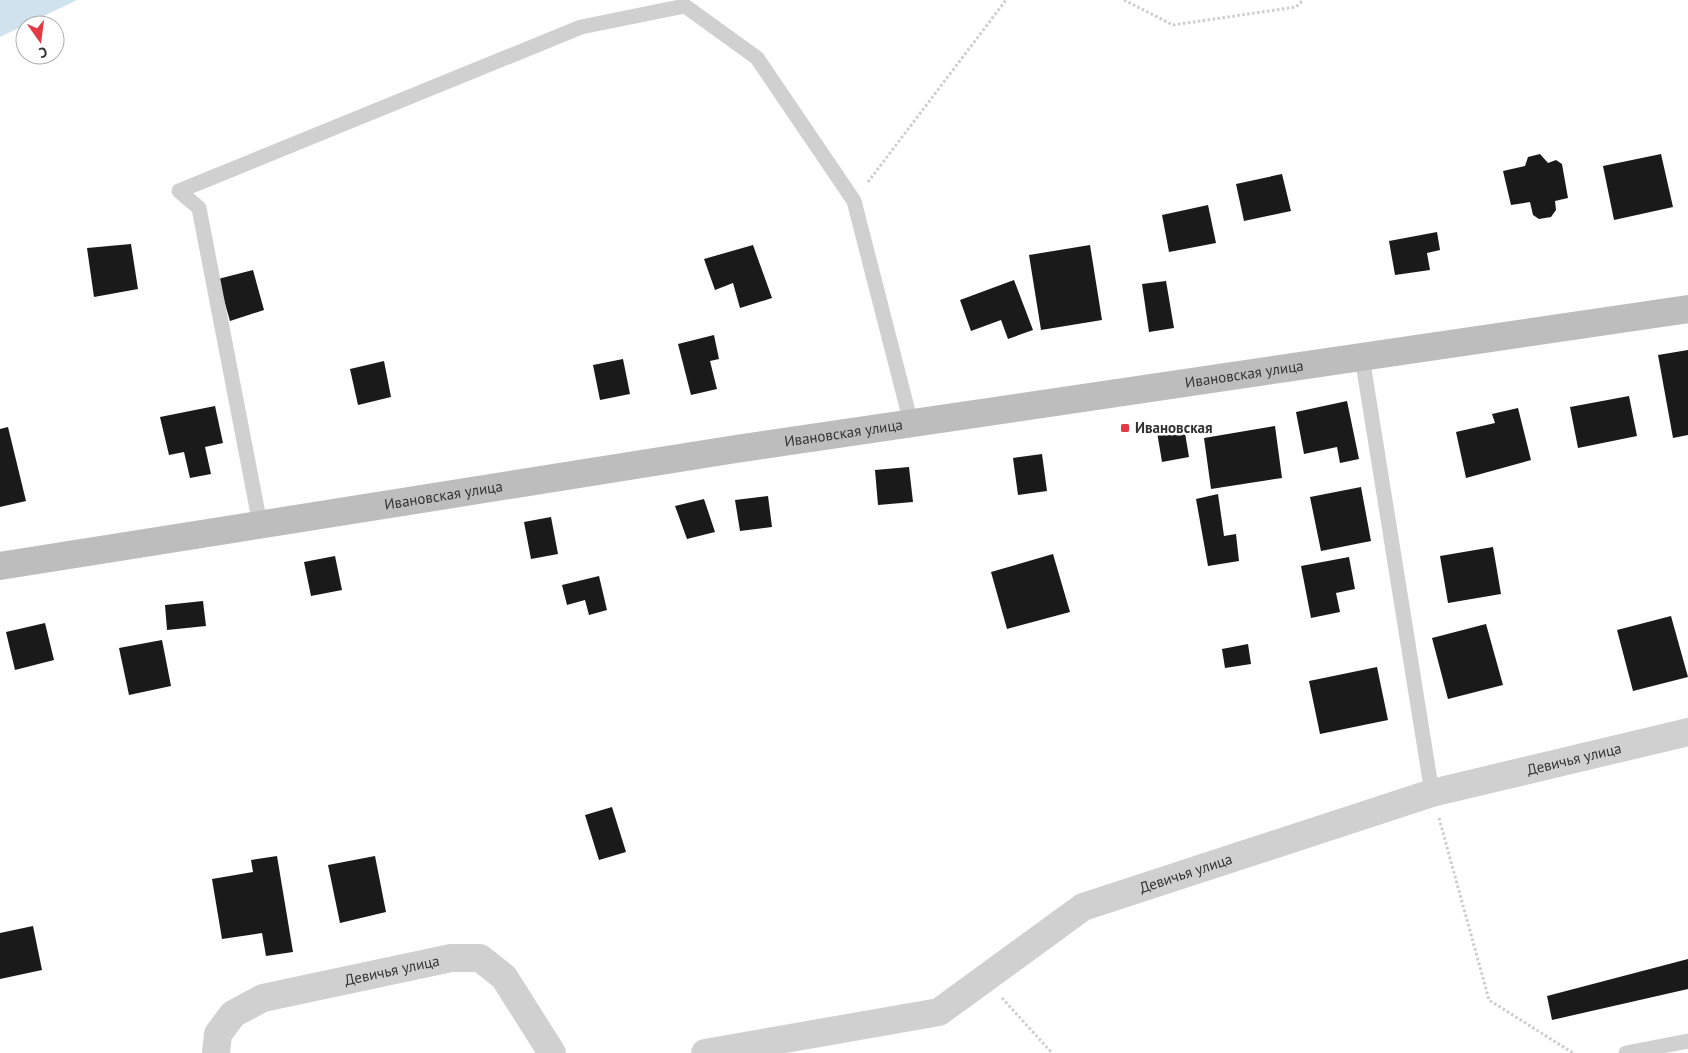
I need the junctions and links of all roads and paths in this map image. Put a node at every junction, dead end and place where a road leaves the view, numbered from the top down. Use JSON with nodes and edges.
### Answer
{"nodes":[{"id":1,"x":1006,"y":0,"type":"edge"},
{"id":2,"x":1124,"y":0,"type":"edge"},
{"id":3,"x":1303,"y":0,"type":"edge"},
{"id":4,"x":854,"y":201,"type":"junction"},
{"id":5,"x":1688,"y":309,"type":"edge"},
{"id":6,"x":1362,"y":357,"type":"junction"},
{"id":7,"x":911,"y":423,"type":"junction"},
{"id":8,"x":260,"y":524,"type":"junction"},
{"id":9,"x":0,"y":566,"type":"edge"},
{"id":10,"x":1688,"y":732,"type":"edge"},
{"id":11,"x":1432,"y":793,"type":"junction"},
{"id":12,"x":985,"y":979,"type":"junction"},
{"id":13,"x":1688,"y":1041,"type":"edge"},
{"id":14,"x":216,"y":1053,"type":"edge"},
{"id":15,"x":552,"y":1053,"type":"edge"},
{"id":16,"x":705,"y":1053,"type":"edge"},
{"id":17,"x":1052,"y":1053,"type":"edge"},
{"id":18,"x":1573,"y":1053,"type":"edge"},
{"id":19,"x":1626,"y":1053,"type":"edge"}],
"edges":[{"from":1,"to":4,"type":"path"},
{"from":2,"to":3,"type":"path"},
{"from":4,"to":7,"type":"lane"},
{"from":4,"to":8,"type":"lane"},
{"from":5,"to":6,"type":"main road","name":"Ивановская улица"},
{"from":6,"to":7,"type":"main road","name":"Ивановская улица"},
{"from":6,"to":11,"type":"lane"},
{"from":7,"to":8,"type":"main road","name":"Ивановская улица"},
{"from":8,"to":9,"type":"main road","name":"Ивановская улица"},
{"from":10,"to":11,"type":"street","name":"Девичья улица"},
{"from":11,"to":12,"type":"street","name":"Девичья улица"},
{"from":11,"to":18,"type":"path"},
{"from":12,"to":16,"type":"street","name":"Девичья улица"},
{"from":12,"to":17,"type":"path"},
{"from":13,"to":19,"type":"lane"},
{"from":14,"to":15,"type":"street","name":"Девичья улица"}]}
